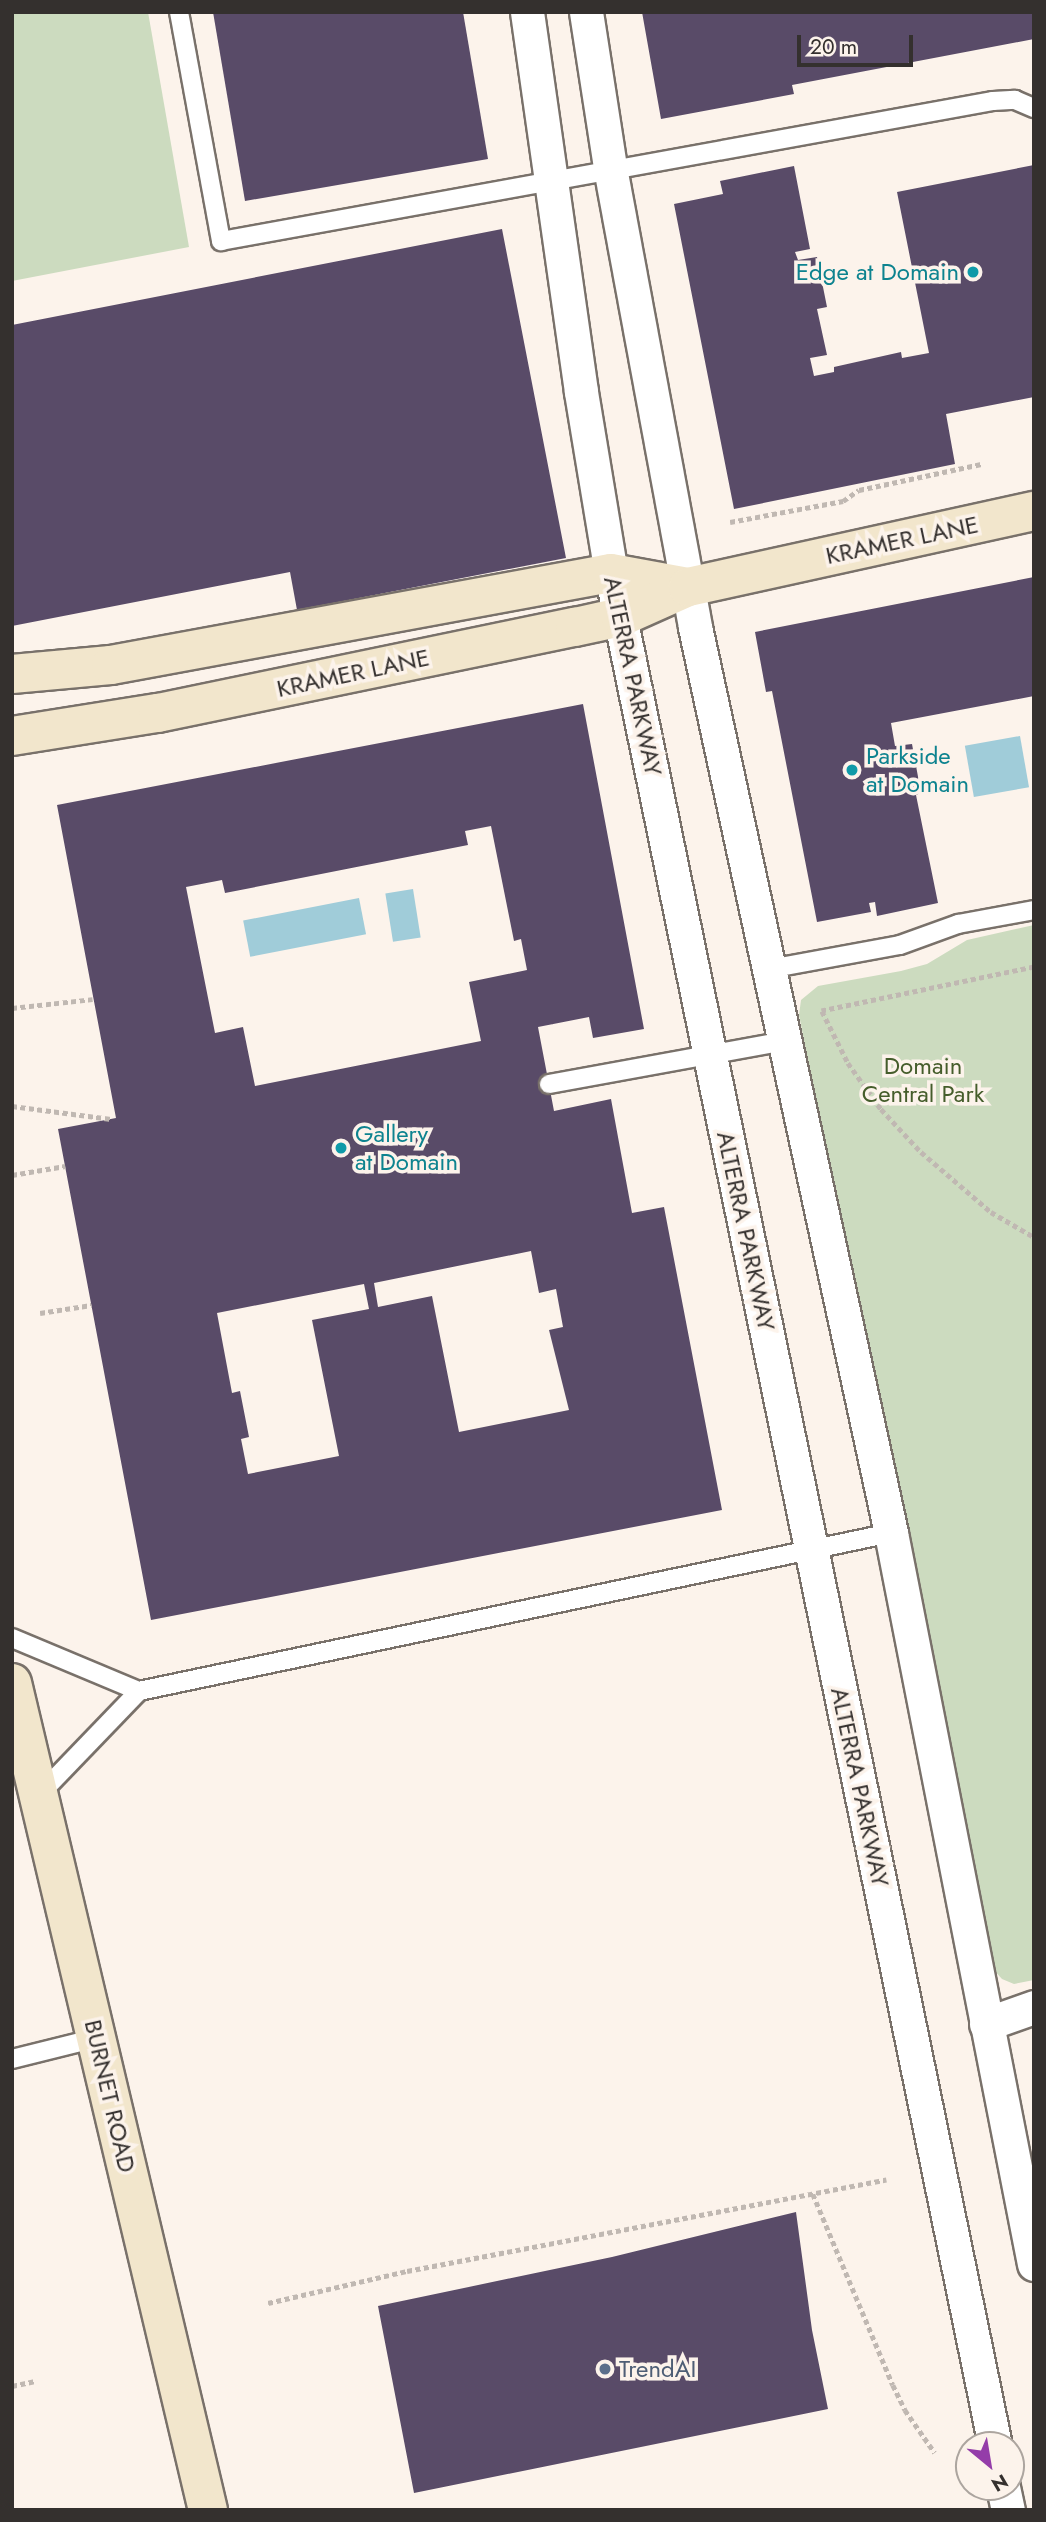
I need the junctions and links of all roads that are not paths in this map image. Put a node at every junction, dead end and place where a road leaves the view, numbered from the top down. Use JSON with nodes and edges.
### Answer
{"nodes":[{"id":1,"x":179,"y":12,"type":"edge"},
{"id":2,"x":527,"y":12,"type":"edge"},
{"id":3,"x":586,"y":12,"type":"edge"},
{"id":4,"x":1034,"y":108,"type":"edge"},
{"id":5,"x":611,"y":173,"type":"junction"},
{"id":6,"x":554,"y":183,"type":"junction"},
{"id":7,"x":1034,"y":511,"type":"edge"},
{"id":8,"x":611,"y":573,"type":"junction"},
{"id":9,"x":688,"y":587,"type":"junction"},
{"id":10,"x":621,"y":617,"type":"junction"},
{"id":11,"x":12,"y":674,"type":"edge"},
{"id":12,"x":12,"y":736,"type":"edge"},
{"id":13,"x":1034,"y":910,"type":"edge"},
{"id":14,"x":769,"y":969,"type":"junction"},
{"id":15,"x":785,"y":1041,"type":"junction"},
{"id":16,"x":710,"y":1054,"type":"junction"},
{"id":17,"x":549,"y":1084,"type":"dead end"},
{"id":18,"x":891,"y":1533,"type":"junction"},
{"id":19,"x":811,"y":1548,"type":"junction"},
{"id":20,"x":12,"y":1638,"type":"edge"},
{"id":21,"x":12,"y":1683,"type":"edge"},
{"id":22,"x":139,"y":1691,"type":"junction"},
{"id":23,"x":39,"y":1795,"type":"junction"},
{"id":24,"x":1034,"y":2007,"type":"edge"},
{"id":25,"x":986,"y":2024,"type":"junction"},
{"id":26,"x":96,"y":2038,"type":"junction"},
{"id":27,"x":12,"y":2059,"type":"edge"},
{"id":28,"x":1034,"y":2264,"type":"edge"},
{"id":29,"x":992,"y":2431,"type":"edge"},
{"id":30,"x":208,"y":2510,"type":"edge"}],
"edges":[{"from":1,"to":6,"type":"lane"},
{"from":2,"to":6,"type":"street","name":"ALTERRA PARKWAY"},
{"from":3,"to":5,"type":"street"},
{"from":4,"to":5,"type":"lane"},
{"from":5,"to":6,"type":"lane"},
{"from":5,"to":9,"type":"street"},
{"from":6,"to":8,"type":"street","name":"ALTERRA PARKWAY"},
{"from":7,"to":9,"type":"street","name":"KRAMER LANE"},
{"from":8,"to":9,"type":"street","name":"KRAMER LANE"},
{"from":8,"to":10,"type":"street","name":"ALTERRA PARKWAY"},
{"from":8,"to":11,"type":"street","name":"KRAMER LANE"},
{"from":9,"to":10,"type":"street","name":"KRAMER LANE"},
{"from":9,"to":14,"type":"street"},
{"from":10,"to":12,"type":"street","name":"KRAMER LANE"},
{"from":10,"to":16,"type":"street","name":"ALTERRA PARKWAY"},
{"from":13,"to":14,"type":"lane"},
{"from":14,"to":15,"type":"street"},
{"from":15,"to":16,"type":"lane"},
{"from":15,"to":18,"type":"street"},
{"from":16,"to":17,"type":"lane"},
{"from":16,"to":19,"type":"street","name":"ALTERRA PARKWAY"},
{"from":18,"to":19,"type":"lane"},
{"from":18,"to":25,"type":"street"},
{"from":19,"to":22,"type":"lane"},
{"from":19,"to":29,"type":"street","name":"ALTERRA PARKWAY"},
{"from":20,"to":22,"type":"lane"},
{"from":21,"to":23,"type":"street","name":"BURNET ROAD"},
{"from":22,"to":23,"type":"lane"},
{"from":23,"to":26,"type":"street","name":"BURNET ROAD"},
{"from":24,"to":25,"type":"street"},
{"from":25,"to":28,"type":"street"},
{"from":26,"to":27,"type":"lane"},
{"from":26,"to":30,"type":"street","name":"BURNET ROAD"}]}
